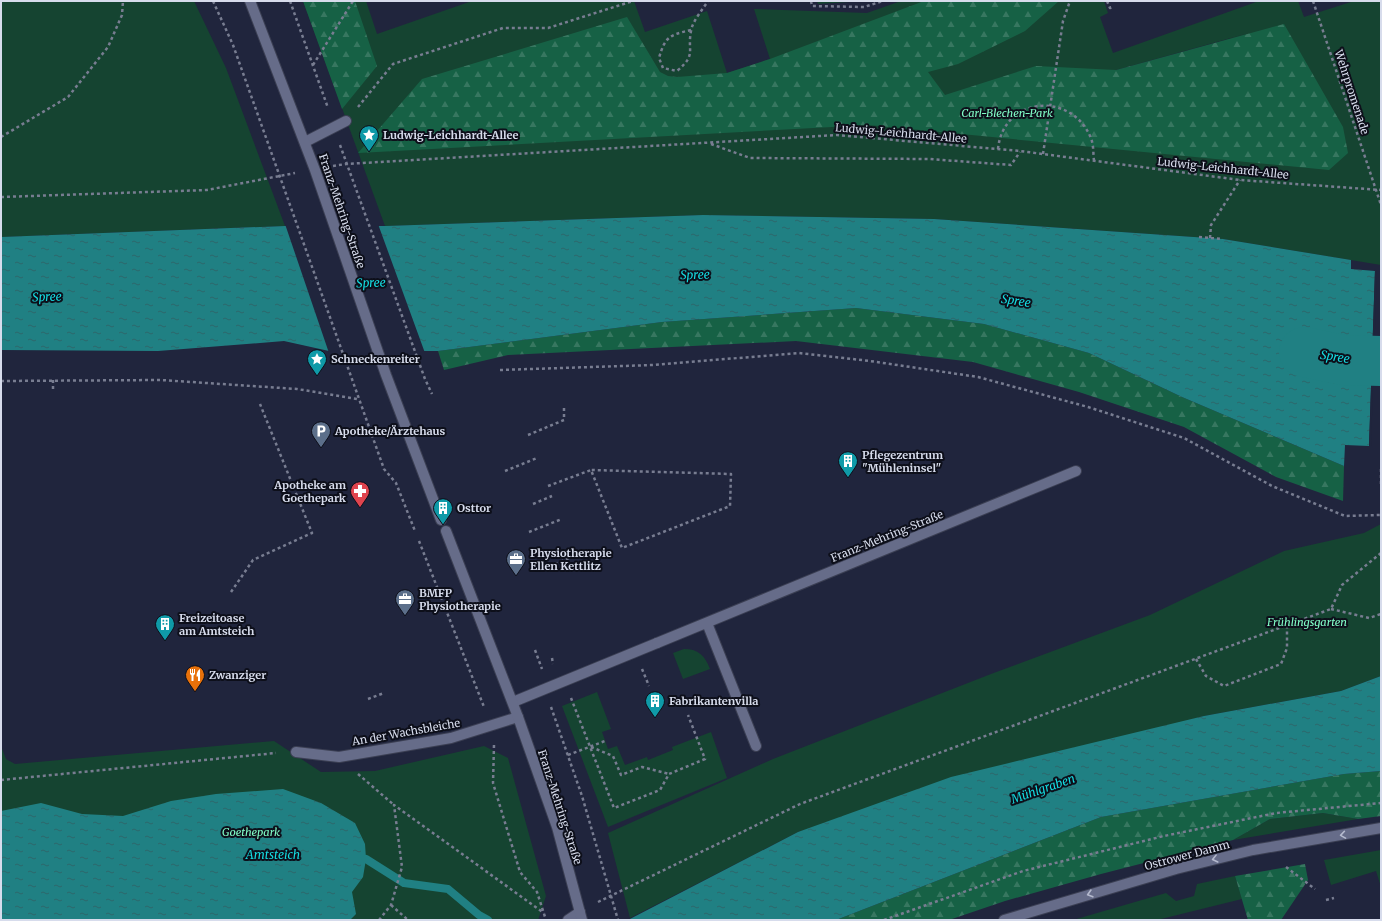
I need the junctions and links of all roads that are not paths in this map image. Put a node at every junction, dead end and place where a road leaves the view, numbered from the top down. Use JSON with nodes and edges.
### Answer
{"nodes":[{"id":1,"x":250,"y":1,"type":"edge"},
{"id":2,"x":346,"y":121,"type":"road end"},
{"id":3,"x":305,"y":142,"type":"junction"},
{"id":4,"x":1076,"y":471,"type":"dead end"},
{"id":5,"x":441,"y":520,"type":"dead end"},
{"id":6,"x":446,"y":531,"type":"dead end"},
{"id":7,"x":707,"y":623,"type":"junction"},
{"id":8,"x":513,"y":702,"type":"junction"},
{"id":9,"x":518,"y":717,"type":"junction"},
{"id":10,"x":756,"y":746,"type":"dead end"},
{"id":11,"x":296,"y":752,"type":"road end"},
{"id":12,"x":1381,"y":828,"type":"edge"},
{"id":13,"x":581,"y":916,"type":"edge"},
{"id":14,"x":568,"y":920,"type":"edge"},
{"id":15,"x":1004,"y":920,"type":"edge"}],
"edges":[{"from":1,"to":3,"type":"main road","name":"Franz-Mehring-Straße"},
{"from":2,"to":3,"type":"main road"},
{"from":3,"to":5,"type":"main road","name":"Franz-Mehring-Straße"},
{"from":4,"to":7,"type":"main road","name":"Franz-Mehring-Straße"},
{"from":6,"to":8,"type":"main road","name":"Franz-Mehring-Straße"},
{"from":7,"to":8,"type":"main road","name":"Franz-Mehring-Straße"},
{"from":7,"to":10,"type":"main road"},
{"from":8,"to":9,"type":"main road","name":"Franz-Mehring-Straße"},
{"from":9,"to":11,"type":"main road","name":"An der Wachsbleiche"},
{"from":9,"to":13,"type":"main road","name":"Franz-Mehring-Straße"},
{"from":12,"to":15,"type":"main road","name":"Ostrower Damm","one_way":true},
{"from":13,"to":14,"type":"main road"}]}
